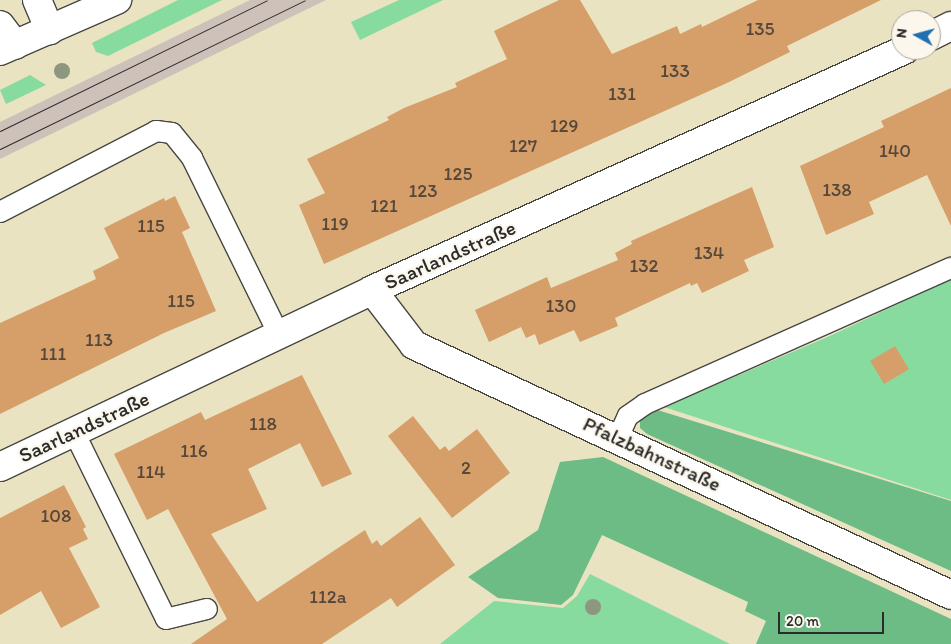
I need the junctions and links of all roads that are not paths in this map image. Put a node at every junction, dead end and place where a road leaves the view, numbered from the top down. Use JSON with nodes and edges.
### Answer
{"nodes":[{"id":1,"x":36,"y":0,"type":"edge"},
{"id":2,"x":118,"y":0,"type":"edge"},
{"id":3,"x":50,"y":30,"type":"junction"},
{"id":4,"x":5,"y":40,"type":"edge"},
{"id":5,"x":891,"y":56,"type":"edge"},
{"id":6,"x":0,"y":212,"type":"edge"},
{"id":7,"x":951,"y":268,"type":"edge"},
{"id":8,"x":372,"y":290,"type":"junction"},
{"id":9,"x":279,"y":335,"type":"junction"},
{"id":10,"x":74,"y":432,"type":"junction"},
{"id":11,"x":618,"y":438,"type":"junction"},
{"id":12,"x":0,"y":467,"type":"edge"},
{"id":13,"x":951,"y":595,"type":"edge"},
{"id":14,"x":206,"y":609,"type":"dead end"}],
"edges":[{"from":1,"to":3,"type":"street"},
{"from":2,"to":3,"type":"street"},
{"from":3,"to":4,"type":"street"},
{"from":5,"to":8,"type":"street","name":"Saarlandstraße"},
{"from":6,"to":9,"type":"lane"},
{"from":7,"to":11,"type":"lane"},
{"from":8,"to":9,"type":"street","name":"Saarlandstraße"},
{"from":8,"to":11,"type":"street","name":"Pfalzbahnstraße"},
{"from":9,"to":10,"type":"street","name":"Saarlandstraße"},
{"from":10,"to":12,"type":"street","name":"Saarlandstraße"},
{"from":10,"to":14,"type":"lane"},
{"from":11,"to":13,"type":"street","name":"Pfalzbahnstraße"}]}
